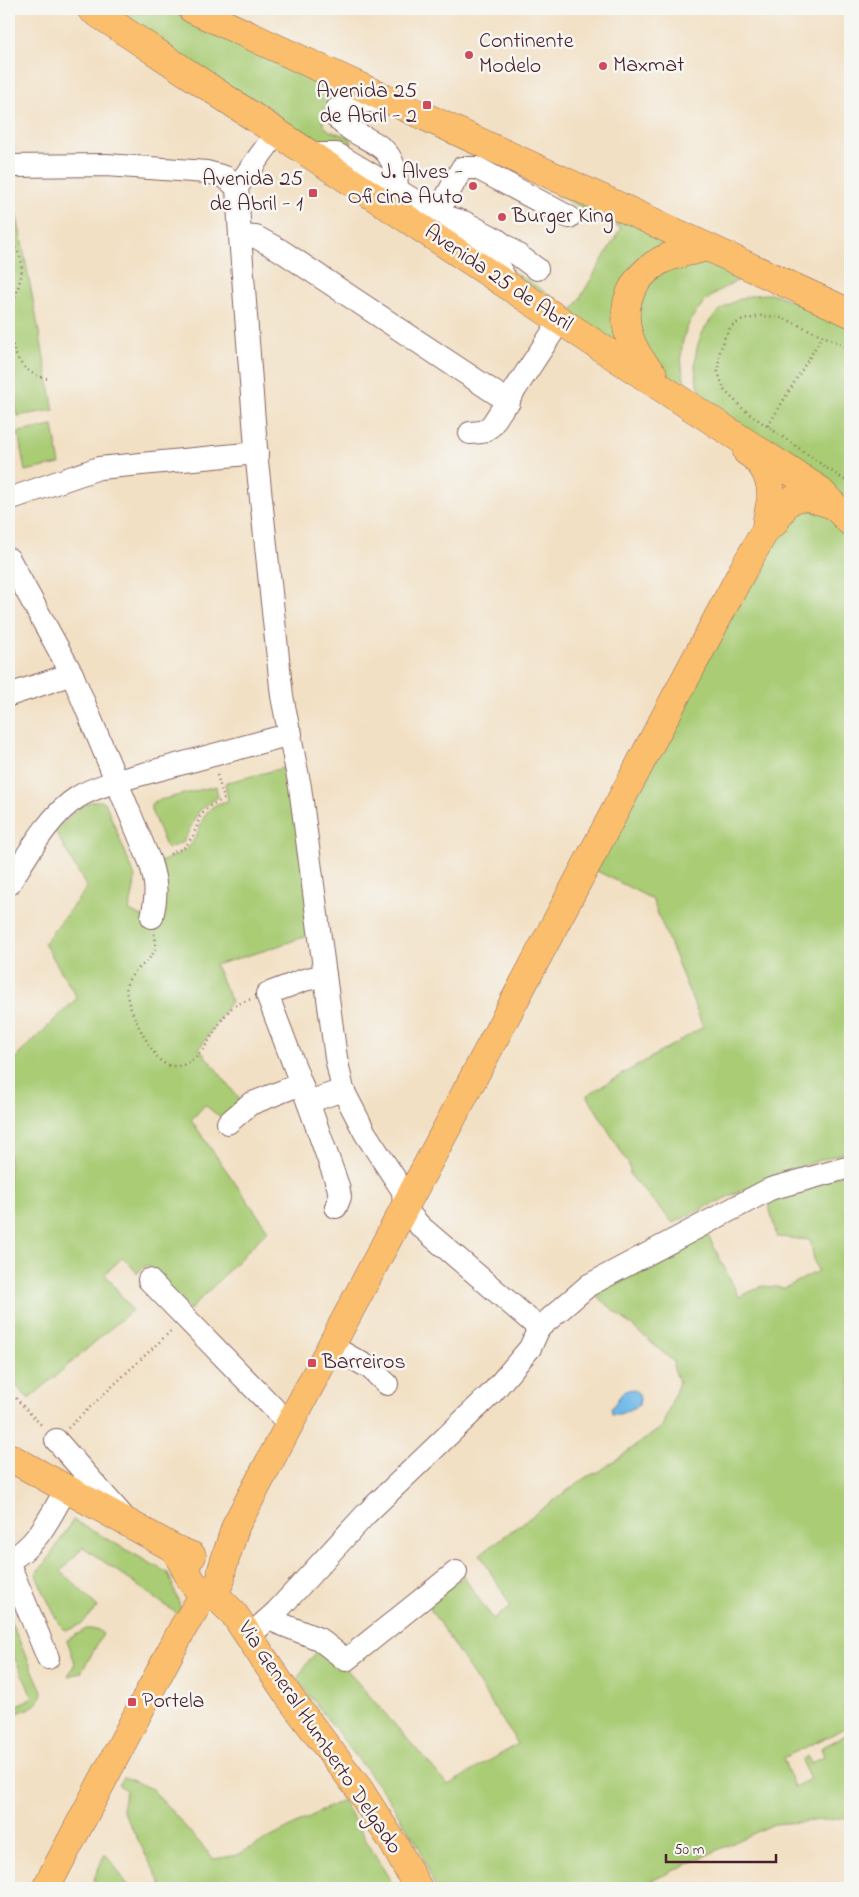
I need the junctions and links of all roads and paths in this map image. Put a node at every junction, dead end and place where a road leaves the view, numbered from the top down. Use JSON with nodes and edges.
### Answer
{"nodes":[{"id":1,"x":92,"y":9,"type":"edge"},
{"id":2,"x":192,"y":9,"type":"edge"},
{"id":3,"x":389,"y":100,"type":"junction"},
{"id":4,"x":278,"y":131,"type":"junction"},
{"id":5,"x":312,"y":154,"type":"junction"},
{"id":6,"x":9,"y":166,"type":"edge"},
{"id":7,"x":237,"y":188,"type":"junction"},
{"id":8,"x":397,"y":189,"type":"junction"},
{"id":9,"x":437,"y":214,"type":"junction"},
{"id":10,"x":569,"y":216,"type":"dead end"},
{"id":11,"x":240,"y":236,"type":"junction"},
{"id":12,"x":9,"y":240,"type":"edge"},
{"id":13,"x":706,"y":247,"type":"junction"},
{"id":14,"x":537,"y":269,"type":"dead end"},
{"id":15,"x":510,"y":287,"type":"junction"},
{"id":16,"x":850,"y":313,"type":"edge"},
{"id":17,"x":560,"y":321,"type":"junction"},
{"id":18,"x":823,"y":335,"type":"junction"},
{"id":19,"x":850,"y":348,"type":"edge"},
{"id":20,"x":50,"y":379,"type":"dead end"},
{"id":21,"x":674,"y":396,"type":"junction"},
{"id":22,"x":508,"y":402,"type":"junction"},
{"id":23,"x":711,"y":419,"type":"junction"},
{"id":24,"x":768,"y":426,"type":"junction"},
{"id":25,"x":470,"y":433,"type":"dead end"},
{"id":26,"x":256,"y":453,"type":"junction"},
{"id":27,"x":850,"y":484,"type":"edge"},
{"id":28,"x":9,"y":499,"type":"edge"},
{"id":29,"x":841,"y":513,"type":"edge"},
{"id":30,"x":766,"y":529,"type":"junction"},
{"id":31,"x":9,"y":559,"type":"edge"},
{"id":32,"x":72,"y":674,"type":"junction"},
{"id":33,"x":9,"y":695,"type":"edge"},
{"id":34,"x":291,"y":734,"type":"junction"},
{"id":35,"x":218,"y":775,"type":"dead end"},
{"id":36,"x":118,"y":781,"type":"junction"},
{"id":37,"x":170,"y":854,"type":"dead end"},
{"id":38,"x":9,"y":884,"type":"edge"},
{"id":39,"x":153,"y":924,"type":"joint"},
{"id":40,"x":325,"y":975,"type":"junction"},
{"id":41,"x":267,"y":994,"type":"junction"},
{"id":42,"x":344,"y":1090,"type":"junction"},
{"id":43,"x":305,"y":1093,"type":"junction"},
{"id":44,"x":228,"y":1123,"type":"dead end"},
{"id":45,"x":850,"y":1167,"type":"edge"},
{"id":46,"x":336,"y":1208,"type":"dead end"},
{"id":47,"x":404,"y":1208,"type":"junction"},
{"id":48,"x":149,"y":1280,"type":"dead end"},
{"id":49,"x":185,"y":1317,"type":"junction"},
{"id":50,"x":540,"y":1328,"type":"junction"},
{"id":51,"x":331,"y":1346,"type":"junction"},
{"id":52,"x":388,"y":1384,"type":"dead end"},
{"id":53,"x":9,"y":1391,"type":"edge"},
{"id":54,"x":290,"y":1425,"type":"junction"},
{"id":55,"x":56,"y":1440,"type":"junction"},
{"id":56,"x":9,"y":1457,"type":"edge"},
{"id":57,"x":66,"y":1489,"type":"junction"},
{"id":58,"x":129,"y":1524,"type":"junction"},
{"id":59,"x":9,"y":1560,"type":"edge"},
{"id":60,"x":9,"y":1564,"type":"edge"},
{"id":61,"x":456,"y":1572,"type":"dead end"},
{"id":62,"x":203,"y":1573,"type":"junction"},
{"id":63,"x":276,"y":1612,"type":"junction"},
{"id":64,"x":234,"y":1614,"type":"junction"},
{"id":65,"x":189,"y":1618,"type":"junction"},
{"id":66,"x":249,"y":1636,"type":"junction"},
{"id":67,"x":48,"y":1658,"type":"dead end"},
{"id":68,"x":46,"y":1888,"type":"edge"},
{"id":69,"x":418,"y":1888,"type":"edge"}],
"edges":[{"from":1,"to":4,"type":"main road","name":"Avenida 25 de Abril"},
{"from":2,"to":3,"type":"main road"},
{"from":3,"to":8,"type":"street"},
{"from":3,"to":13,"type":"main road"},
{"from":4,"to":5,"type":"main road","name":"Avenida 25 de Abril"},
{"from":4,"to":7,"type":"street"},
{"from":5,"to":8,"type":"street"},
{"from":5,"to":15,"type":"main road","name":"Avenida 25 de Abril"},
{"from":6,"to":7,"type":"street"},
{"from":7,"to":11,"type":"street"},
{"from":8,"to":9,"type":"street"},
{"from":9,"to":10,"type":"street"},
{"from":9,"to":14,"type":"street"},
{"from":9,"to":15,"type":"street"},
{"from":11,"to":22,"type":"street"},
{"from":11,"to":26,"type":"street"},
{"from":12,"to":20,"type":"path"},
{"from":13,"to":16,"type":"main road"},
{"from":13,"to":21,"type":"main road"},
{"from":15,"to":17,"type":"main road","name":"Avenida 25 de Abril"},
{"from":17,"to":21,"type":"main road","name":"Avenida 25 de Abril"},
{"from":17,"to":22,"type":"street"},
{"from":18,"to":19,"type":"path"},
{"from":18,"to":24,"type":"path"},
{"from":18,"to":24,"type":"path"},
{"from":21,"to":23,"type":"main road","name":"Avenida 25 de Abril"},
{"from":22,"to":25,"type":"street"},
{"from":23,"to":29,"type":"main road","name":"Avenida 25 de Abril"},
{"from":23,"to":30,"type":"main road"},
{"from":24,"to":27,"type":"path"},
{"from":26,"to":28,"type":"street"},
{"from":26,"to":34,"type":"street"},
{"from":29,"to":30,"type":"main road"},
{"from":30,"to":47,"type":"main road"},
{"from":31,"to":32,"type":"street"},
{"from":32,"to":33,"type":"street"},
{"from":32,"to":36,"type":"street"},
{"from":34,"to":36,"type":"street"},
{"from":34,"to":40,"type":"street"},
{"from":35,"to":37,"type":"path"},
{"from":36,"to":38,"type":"street"},
{"from":36,"to":39,"type":"street"},
{"from":39,"to":41,"type":"path"},
{"from":40,"to":41,"type":"street"},
{"from":40,"to":42,"type":"street"},
{"from":41,"to":43,"type":"street"},
{"from":42,"to":43,"type":"street"},
{"from":42,"to":47,"type":"street"},
{"from":43,"to":44,"type":"street"},
{"from":43,"to":46,"type":"street"},
{"from":45,"to":50,"type":"street"},
{"from":47,"to":50,"type":"street"},
{"from":47,"to":51,"type":"main road"},
{"from":48,"to":49,"type":"street"},
{"from":49,"to":54,"type":"street"},
{"from":49,"to":55,"type":"path"},
{"from":50,"to":63,"type":"street"},
{"from":51,"to":52,"type":"street"},
{"from":51,"to":54,"type":"main road"},
{"from":53,"to":55,"type":"path"},
{"from":54,"to":62,"type":"main road"},
{"from":55,"to":58,"type":"street"},
{"from":56,"to":57,"type":"main road"},
{"from":57,"to":58,"type":"main road"},
{"from":57,"to":59,"type":"street"},
{"from":58,"to":62,"type":"main road"},
{"from":60,"to":67,"type":"street"},
{"from":61,"to":63,"type":"street"},
{"from":62,"to":64,"type":"main road","name":"Via General Humberto Delgado"},
{"from":62,"to":65,"type":"main road"},
{"from":63,"to":66,"type":"street"},
{"from":64,"to":65,"type":"main road"},
{"from":64,"to":66,"type":"main road","name":"Via General Humberto Delgado"},
{"from":65,"to":68,"type":"main road"},
{"from":66,"to":69,"type":"main road","name":"Via General Humberto Delgado"}]}
